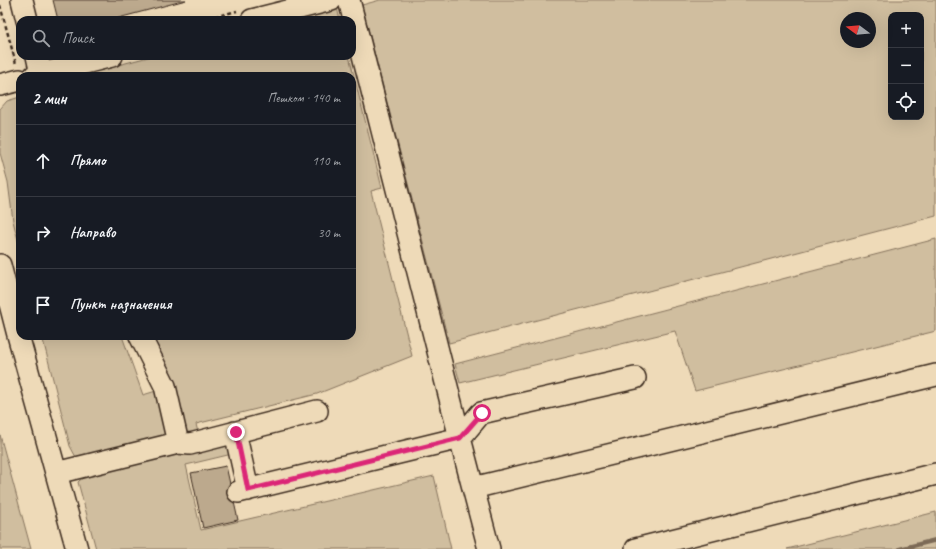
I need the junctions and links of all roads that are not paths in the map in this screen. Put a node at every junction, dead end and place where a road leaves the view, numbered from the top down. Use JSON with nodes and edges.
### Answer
{"nodes":[{"id":1,"x":22,"y":0,"type":"edge"},
{"id":2,"x":332,"y":0,"type":"edge"},
{"id":3,"x":349,"y":0,"type":"edge"},
{"id":4,"x":294,"y":4,"type":"edge"},
{"id":5,"x":26,"y":16,"type":"edge"},
{"id":6,"x":262,"y":16,"type":"edge"},
{"id":7,"x":353,"y":16,"type":"edge"},
{"id":8,"x":356,"y":28,"type":"edge"},
{"id":9,"x":89,"y":60,"type":"edge"},
{"id":10,"x":38,"y":69,"type":"edge"},
{"id":11,"x":18,"y":70,"type":"edge"},
{"id":12,"x":0,"y":85,"type":"edge"},
{"id":13,"x":0,"y":265,"type":"edge"},
{"id":14,"x":5,"y":304,"type":"edge"},
{"id":15,"x":142,"y":340,"type":"edge"},
{"id":16,"x":936,"y":375,"type":"edge"},
{"id":17,"x":635,"y":378,"type":"dead end"},
{"id":18,"x":317,"y":411,"type":"dead end"},
{"id":19,"x":236,"y":432,"type":"junction"},
{"id":20,"x":460,"y":438,"type":"junction"},
{"id":21,"x":178,"y":443,"type":"junction"},
{"id":22,"x":56,"y":473,"type":"junction"},
{"id":23,"x":936,"y":474,"type":"edge"},
{"id":24,"x":473,"y":488,"type":"junction"},
{"id":25,"x":77,"y":549,"type":"edge"},
{"id":26,"x":489,"y":549,"type":"edge"},
{"id":27,"x":636,"y":549,"type":"edge"}],
"edges":[{"from":1,"to":5,"type":"street"},
{"from":2,"to":4,"type":"street"},
{"from":3,"to":7,"type":"street"},
{"from":4,"to":6,"type":"street"},
{"from":8,"to":20,"type":"street"},
{"from":9,"to":10,"type":"street"},
{"from":11,"to":12,"type":"street"},
{"from":13,"to":14,"type":"street"},
{"from":14,"to":22,"type":"street"},
{"from":15,"to":21,"type":"street"},
{"from":16,"to":24,"type":"street"},
{"from":17,"to":20,"type":"street"},
{"from":18,"to":19,"type":"street"},
{"from":19,"to":20,"type":"street"},
{"from":19,"to":21,"type":"street"},
{"from":20,"to":24,"type":"street"},
{"from":21,"to":22,"type":"street"},
{"from":22,"to":25,"type":"street"},
{"from":23,"to":27,"type":"street"},
{"from":24,"to":26,"type":"street"}]}
